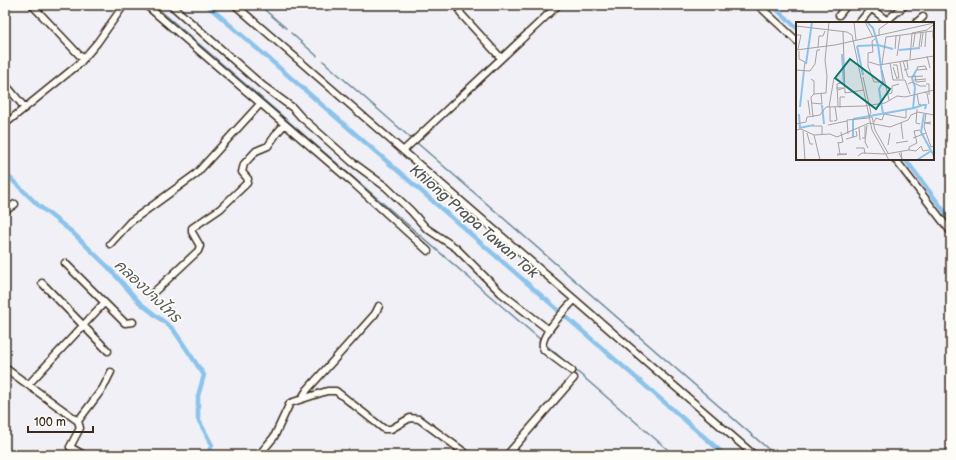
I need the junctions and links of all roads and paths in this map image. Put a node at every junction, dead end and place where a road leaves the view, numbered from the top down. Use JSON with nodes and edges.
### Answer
{"nodes":[{"id":1,"x":32,"y":5,"type":"edge"},
{"id":2,"x":124,"y":5,"type":"edge"},
{"id":3,"x":146,"y":5,"type":"edge"},
{"id":4,"x":171,"y":5,"type":"edge"},
{"id":5,"x":235,"y":5,"type":"edge"},
{"id":6,"x":462,"y":5,"type":"edge"},
{"id":7,"x":558,"y":5,"type":"edge"},
{"id":8,"x":758,"y":5,"type":"edge"},
{"id":9,"x":847,"y":5,"type":"edge"},
{"id":10,"x":905,"y":5,"type":"edge"},
{"id":11,"x":871,"y":6,"type":"edge"},
{"id":12,"x":839,"y":15,"type":"dead end"},
{"id":13,"x":923,"y":17,"type":"dead end"},
{"id":14,"x":860,"y":22,"type":"edge"},
{"id":15,"x":886,"y":22,"type":"edge"},
{"id":16,"x":917,"y":22,"type":"edge"},
{"id":17,"x":796,"y":40,"type":"edge"},
{"id":18,"x":501,"y":58,"type":"junction"},
{"id":19,"x":83,"y":59,"type":"junction"},
{"id":20,"x":5,"y":84,"type":"edge"},
{"id":21,"x":260,"y":104,"type":"junction"},
{"id":22,"x":25,"y":108,"type":"junction"},
{"id":23,"x":5,"y":124,"type":"edge"},
{"id":24,"x":284,"y":125,"type":"junction"},
{"id":25,"x":403,"y":151,"type":"junction"},
{"id":26,"x":896,"y":160,"type":"edge"},
{"id":27,"x":15,"y":204,"type":"dead end"},
{"id":28,"x":5,"y":211,"type":"edge"},
{"id":29,"x":951,"y":232,"type":"edge"},
{"id":30,"x":110,"y":244,"type":"dead end"},
{"id":31,"x":428,"y":251,"type":"dead end"},
{"id":32,"x":65,"y":263,"type":"dead end"},
{"id":33,"x":42,"y":283,"type":"dead end"},
{"id":34,"x":153,"y":293,"type":"dead end"},
{"id":35,"x":573,"y":302,"type":"junction"},
{"id":36,"x":104,"y":303,"type":"junction"},
{"id":37,"x":379,"y":306,"type":"dead end"},
{"id":38,"x":133,"y":322,"type":"dead end"},
{"id":39,"x":82,"y":325,"type":"junction"},
{"id":40,"x":549,"y":329,"type":"junction"},
{"id":41,"x":108,"y":351,"type":"dead end"},
{"id":42,"x":5,"y":368,"type":"edge"},
{"id":43,"x":572,"y":371,"type":"dead end"},
{"id":44,"x":111,"y":372,"type":"dead end"},
{"id":45,"x":574,"y":378,"type":"dead end"},
{"id":46,"x":28,"y":385,"type":"junction"},
{"id":47,"x":302,"y":398,"type":"junction"},
{"id":48,"x":78,"y":422,"type":"junction"},
{"id":49,"x":84,"y":455,"type":"edge"},
{"id":50,"x":259,"y":455,"type":"edge"},
{"id":51,"x":468,"y":455,"type":"edge"},
{"id":52,"x":507,"y":455,"type":"edge"},
{"id":53,"x":754,"y":455,"type":"edge"}],
"edges":[{"from":1,"to":19,"type":"street"},
{"from":2,"to":19,"type":"street"},
{"from":3,"to":21,"type":"street"},
{"from":4,"to":40,"type":"street"},
{"from":5,"to":25,"type":"street"},
{"from":6,"to":18,"type":"street"},
{"from":7,"to":18,"type":"street"},
{"from":8,"to":17,"type":"street"},
{"from":9,"to":12,"type":"street"},
{"from":10,"to":15,"type":"street"},
{"from":11,"to":14,"type":"street"},
{"from":11,"to":15,"type":"street"},
{"from":13,"to":16,"type":"street"},
{"from":18,"to":25,"type":"street"},
{"from":19,"to":22,"type":"street"},
{"from":20,"to":22,"type":"street"},
{"from":21,"to":24,"type":"street"},
{"from":21,"to":30,"type":"street"},
{"from":22,"to":23,"type":"street"},
{"from":24,"to":31,"type":"street"},
{"from":24,"to":34,"type":"street"},
{"from":25,"to":35,"type":"street"},
{"from":26,"to":29,"type":"street"},
{"from":27,"to":28,"type":"street"},
{"from":32,"to":36,"type":"street"},
{"from":33,"to":39,"type":"street"},
{"from":35,"to":40,"type":"street"},
{"from":35,"to":53,"type":"street"},
{"from":36,"to":38,"type":"street"},
{"from":36,"to":39,"type":"street"},
{"from":37,"to":47,"type":"street"},
{"from":39,"to":41,"type":"street"},
{"from":39,"to":46,"type":"street"},
{"from":40,"to":43,"type":"street"},
{"from":42,"to":46,"type":"street"},
{"from":44,"to":48,"type":"street"},
{"from":45,"to":52,"type":"street"},
{"from":46,"to":48,"type":"street"},
{"from":47,"to":50,"type":"street"},
{"from":47,"to":51,"type":"street"},
{"from":48,"to":49,"type":"street"}]}
